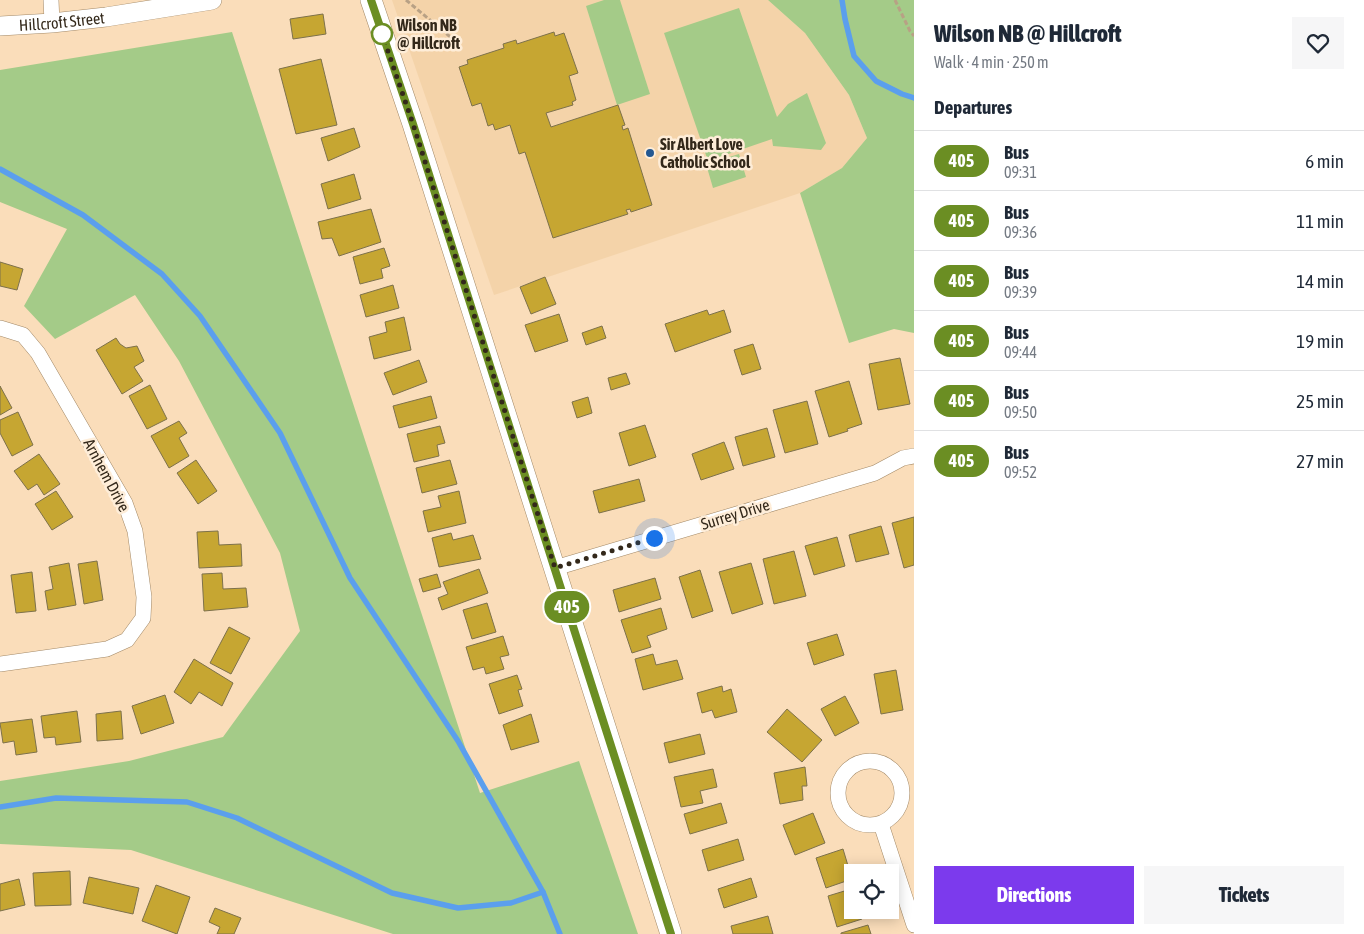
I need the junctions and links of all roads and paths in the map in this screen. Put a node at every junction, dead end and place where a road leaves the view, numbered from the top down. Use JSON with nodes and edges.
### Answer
{"nodes":[{"id":1,"x":51,"y":0,"type":"edge"},
{"id":2,"x":212,"y":0,"type":"edge"},
{"id":3,"x":371,"y":0,"type":"edge"},
{"id":4,"x":406,"y":0,"type":"edge"},
{"id":5,"x":895,"y":0,"type":"edge"},
{"id":6,"x":52,"y":23,"type":"junction"},
{"id":7,"x":0,"y":26,"type":"edge"},
{"id":8,"x":914,"y":36,"type":"edge"},
{"id":9,"x":454,"y":40,"type":"dead end"},
{"id":10,"x":0,"y":328,"type":"edge"},
{"id":11,"x":914,"y":456,"type":"edge"},
{"id":12,"x":555,"y":568,"type":"junction"},
{"id":13,"x":0,"y":664,"type":"edge"},
{"id":14,"x":881,"y":824,"type":"junction"},
{"id":15,"x":914,"y":925,"type":"edge"},
{"id":16,"x":671,"y":934,"type":"edge"}],
"edges":[{"from":1,"to":6,"type":"street"},
{"from":2,"to":6,"type":"street","name":"Hillcroft Street"},
{"from":3,"to":12,"type":"main road"},
{"from":4,"to":9,"type":"path"},
{"from":5,"to":8,"type":"path"},
{"from":6,"to":7,"type":"street","name":"Hillcroft Street"},
{"from":10,"to":13,"type":"street","name":"Arnhem Drive"},
{"from":11,"to":12,"type":"street","name":"Surrey Drive"},
{"from":12,"to":16,"type":"main road"},
{"from":14,"to":14,"type":"street"},
{"from":14,"to":15,"type":"street"}]}
